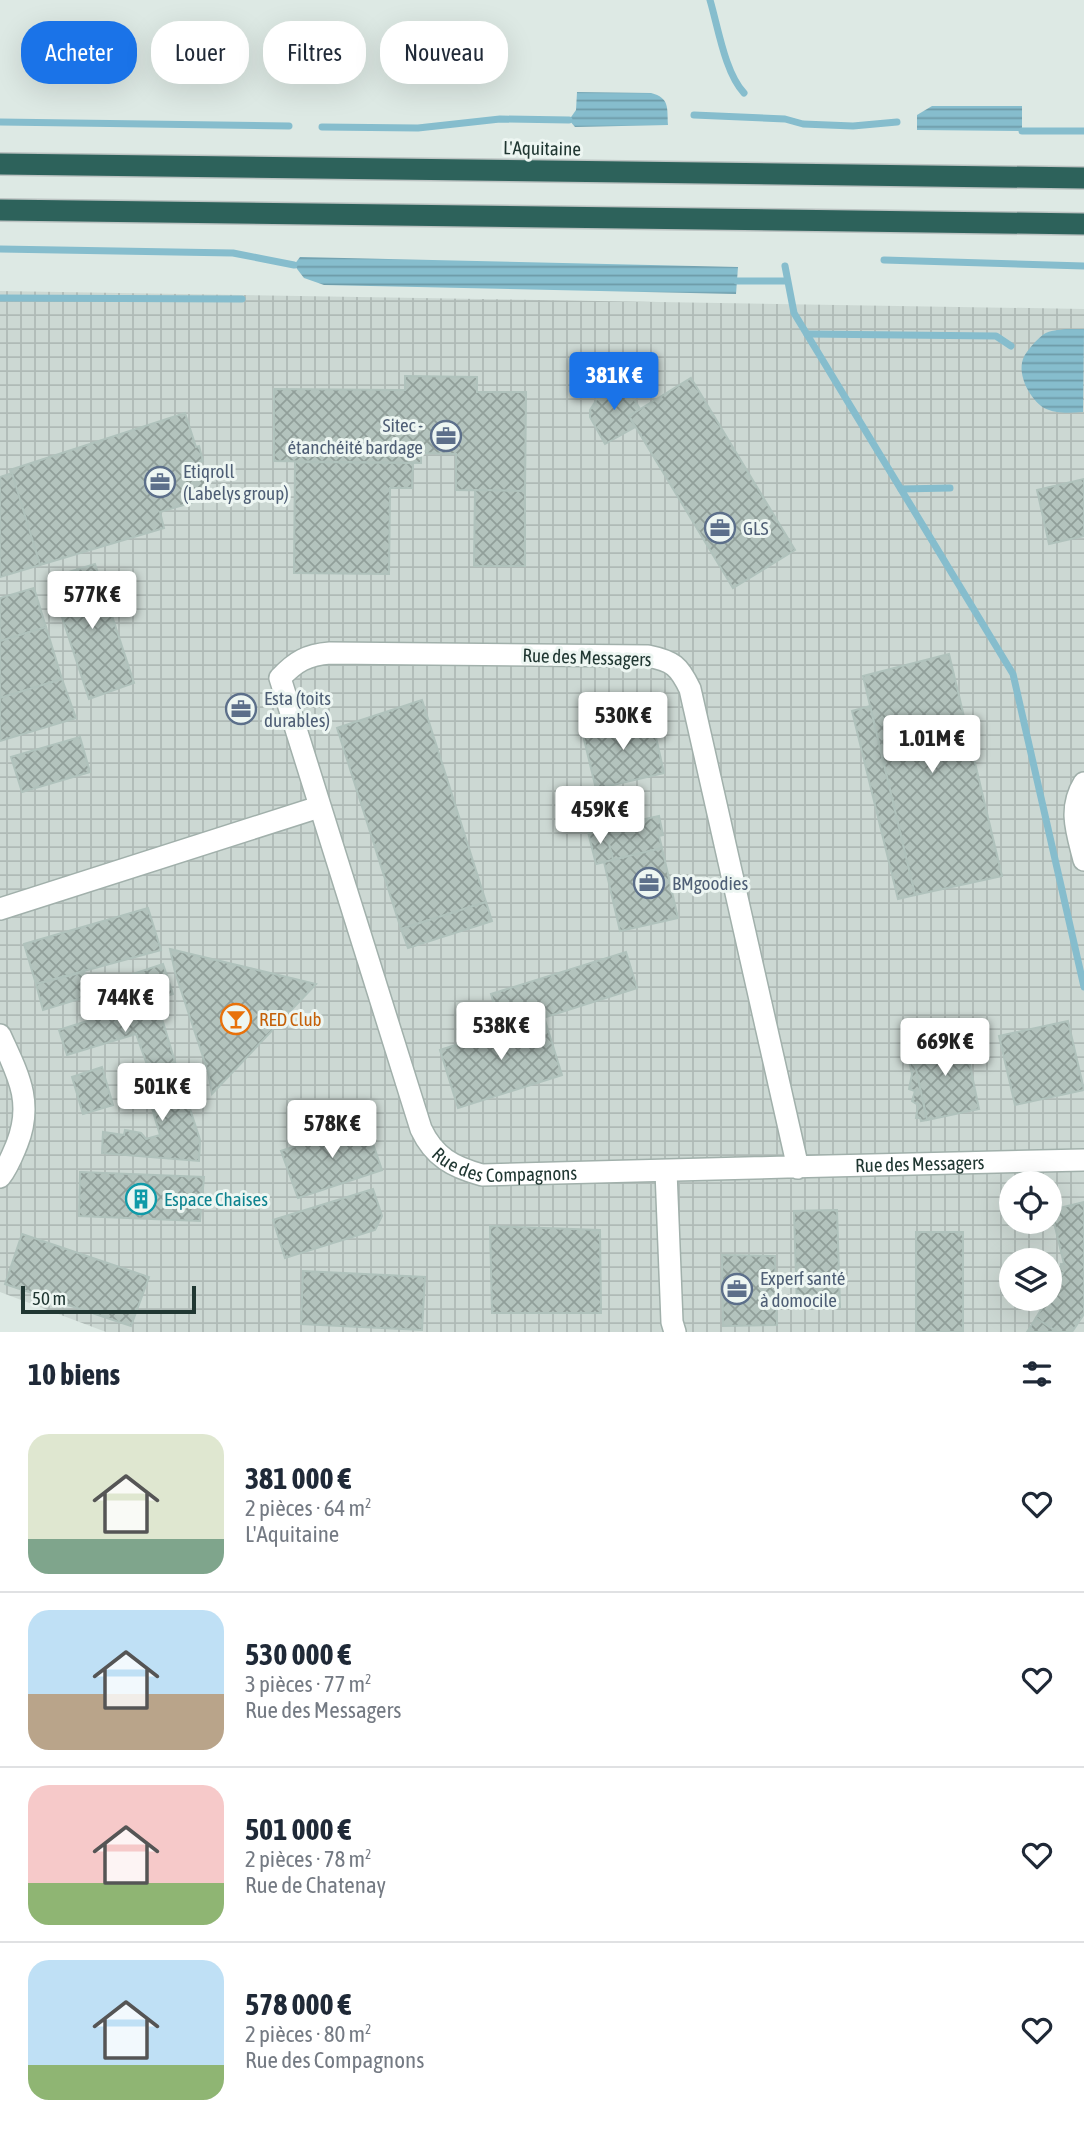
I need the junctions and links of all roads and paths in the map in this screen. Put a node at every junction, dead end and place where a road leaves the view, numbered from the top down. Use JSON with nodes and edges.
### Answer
{"nodes":[{"id":1,"x":0,"y":164,"type":"edge"},
{"id":2,"x":1084,"y":178,"type":"edge"},
{"id":3,"x":0,"y":210,"type":"edge"},
{"id":4,"x":1084,"y":224,"type":"edge"},
{"id":5,"x":280,"y":678,"type":"joint"},
{"id":6,"x":1084,"y":783,"type":"edge"},
{"id":7,"x":319,"y":807,"type":"junction"},
{"id":8,"x":1084,"y":860,"type":"edge"},
{"id":9,"x":0,"y":909,"type":"edge"},
{"id":10,"x":0,"y":1035,"type":"edge"},
{"id":11,"x":1084,"y":1160,"type":"edge"},
{"id":12,"x":798,"y":1168,"type":"junction"},
{"id":13,"x":666,"y":1171,"type":"junction"},
{"id":14,"x":0,"y":1177,"type":"edge"},
{"id":15,"x":672,"y":1329,"type":"edge"}],
"edges":[{"from":1,"to":2,"type":"highway","name":"L'Aquitaine"},
{"from":3,"to":4,"type":"highway"},
{"from":5,"to":7,"type":"street","name":"Rue des Compagnons"},
{"from":5,"to":12,"type":"street","name":"Rue des Messagers"},
{"from":6,"to":8,"type":"street"},
{"from":7,"to":9,"type":"street"},
{"from":7,"to":13,"type":"street","name":"Rue des Compagnons"},
{"from":10,"to":14,"type":"street"},
{"from":11,"to":12,"type":"street","name":"Rue des Messagers"},
{"from":12,"to":13,"type":"street","name":"Rue des Messagers"},
{"from":13,"to":15,"type":"street"}]}
